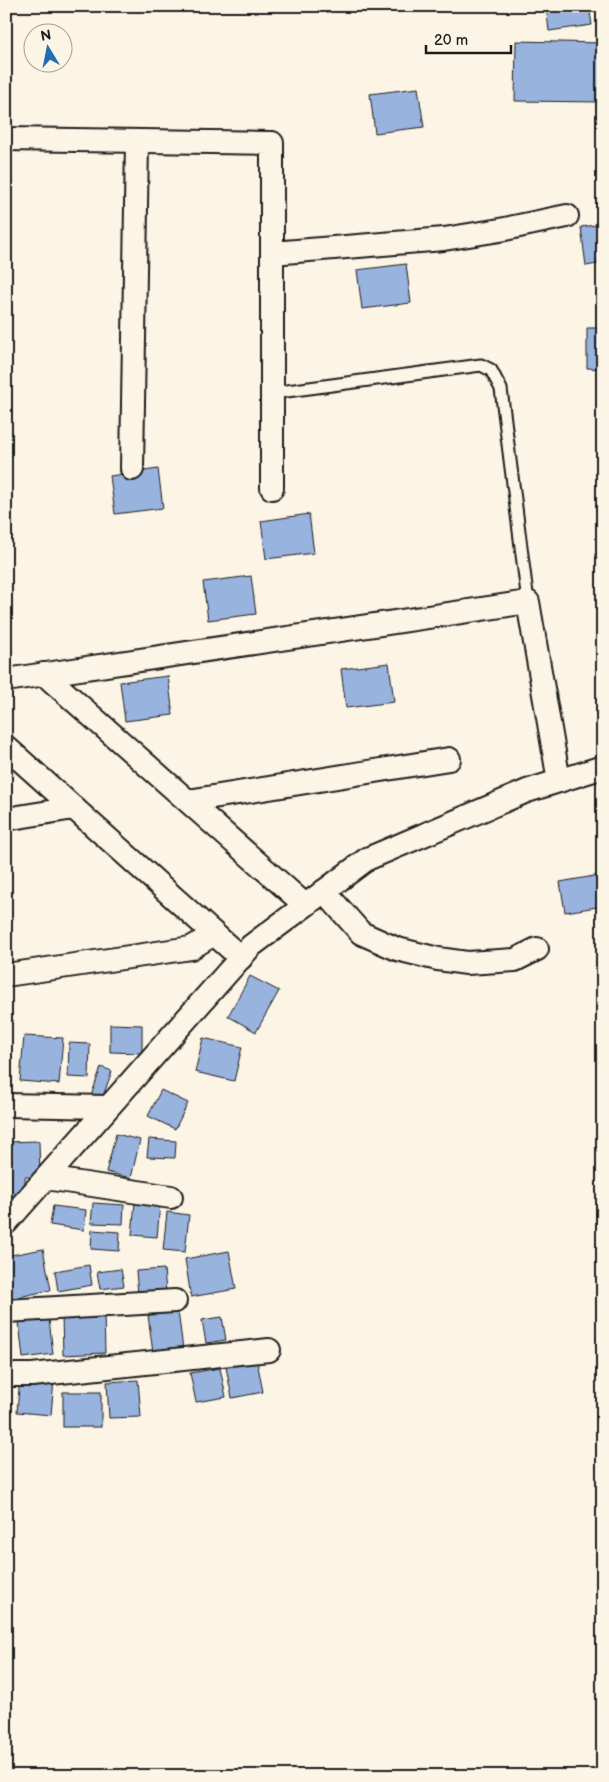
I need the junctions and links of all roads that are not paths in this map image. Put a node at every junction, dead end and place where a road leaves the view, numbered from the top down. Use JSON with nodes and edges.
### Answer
{"nodes":[{"id":1,"x":6,"y":139,"type":"edge"},
{"id":2,"x":137,"y":141,"type":"junction"},
{"id":3,"x":567,"y":216,"type":"dead end"},
{"id":4,"x":272,"y":253,"type":"junction"},
{"id":5,"x":272,"y":393,"type":"junction"},
{"id":6,"x":132,"y":469,"type":"dead end"},
{"id":7,"x":272,"y":488,"type":"dead end"},
{"id":8,"x":528,"y":602,"type":"junction"},
{"id":9,"x":44,"y":674,"type":"junction"},
{"id":10,"x":6,"y":680,"type":"edge"},
{"id":11,"x":6,"y":747,"type":"edge"},
{"id":12,"x":449,"y":759,"type":"dead end"},
{"id":13,"x":603,"y":767,"type":"edge"},
{"id":14,"x":559,"y":781,"type":"junction"},
{"id":15,"x":188,"y":802,"type":"junction"},
{"id":16,"x":74,"y":808,"type":"junction"},
{"id":17,"x":6,"y":819,"type":"edge"},
{"id":18,"x":324,"y":892,"type":"junction"},
{"id":19,"x":305,"y":905,"type":"junction"},
{"id":20,"x":214,"y":934,"type":"junction"},
{"id":21,"x":537,"y":949,"type":"dead end"},
{"id":22,"x":240,"y":958,"type":"junction"},
{"id":23,"x":6,"y":975,"type":"edge"},
{"id":24,"x":6,"y":1105,"type":"edge"},
{"id":25,"x":108,"y":1107,"type":"junction"},
{"id":26,"x":46,"y":1178,"type":"junction"},
{"id":27,"x":171,"y":1197,"type":"dead end"},
{"id":28,"x":6,"y":1223,"type":"edge"},
{"id":29,"x":175,"y":1301,"type":"dead end"},
{"id":30,"x":6,"y":1311,"type":"edge"},
{"id":31,"x":269,"y":1350,"type":"dead end"},
{"id":32,"x":6,"y":1375,"type":"edge"}],
"edges":[{"from":1,"to":2,"type":"street"},
{"from":2,"to":4,"type":"street"},
{"from":2,"to":6,"type":"street"},
{"from":3,"to":4,"type":"street"},
{"from":4,"to":5,"type":"street"},
{"from":5,"to":7,"type":"street"},
{"from":5,"to":8,"type":"lane"},
{"from":8,"to":9,"type":"street"},
{"from":8,"to":14,"type":"street"},
{"from":9,"to":10,"type":"street"},
{"from":9,"to":15,"type":"street"},
{"from":11,"to":16,"type":"street"},
{"from":12,"to":15,"type":"street"},
{"from":13,"to":14,"type":"street"},
{"from":14,"to":18,"type":"street"},
{"from":15,"to":19,"type":"street"},
{"from":16,"to":17,"type":"street"},
{"from":16,"to":20,"type":"street"},
{"from":18,"to":19,"type":"street"},
{"from":18,"to":21,"type":"street"},
{"from":19,"to":22,"type":"street"},
{"from":20,"to":22,"type":"street"},
{"from":20,"to":23,"type":"street"},
{"from":22,"to":25,"type":"street"},
{"from":24,"to":25,"type":"street"},
{"from":25,"to":26,"type":"street"},
{"from":26,"to":27,"type":"street"},
{"from":26,"to":28,"type":"street"},
{"from":29,"to":30,"type":"street"},
{"from":31,"to":32,"type":"street"}]}
